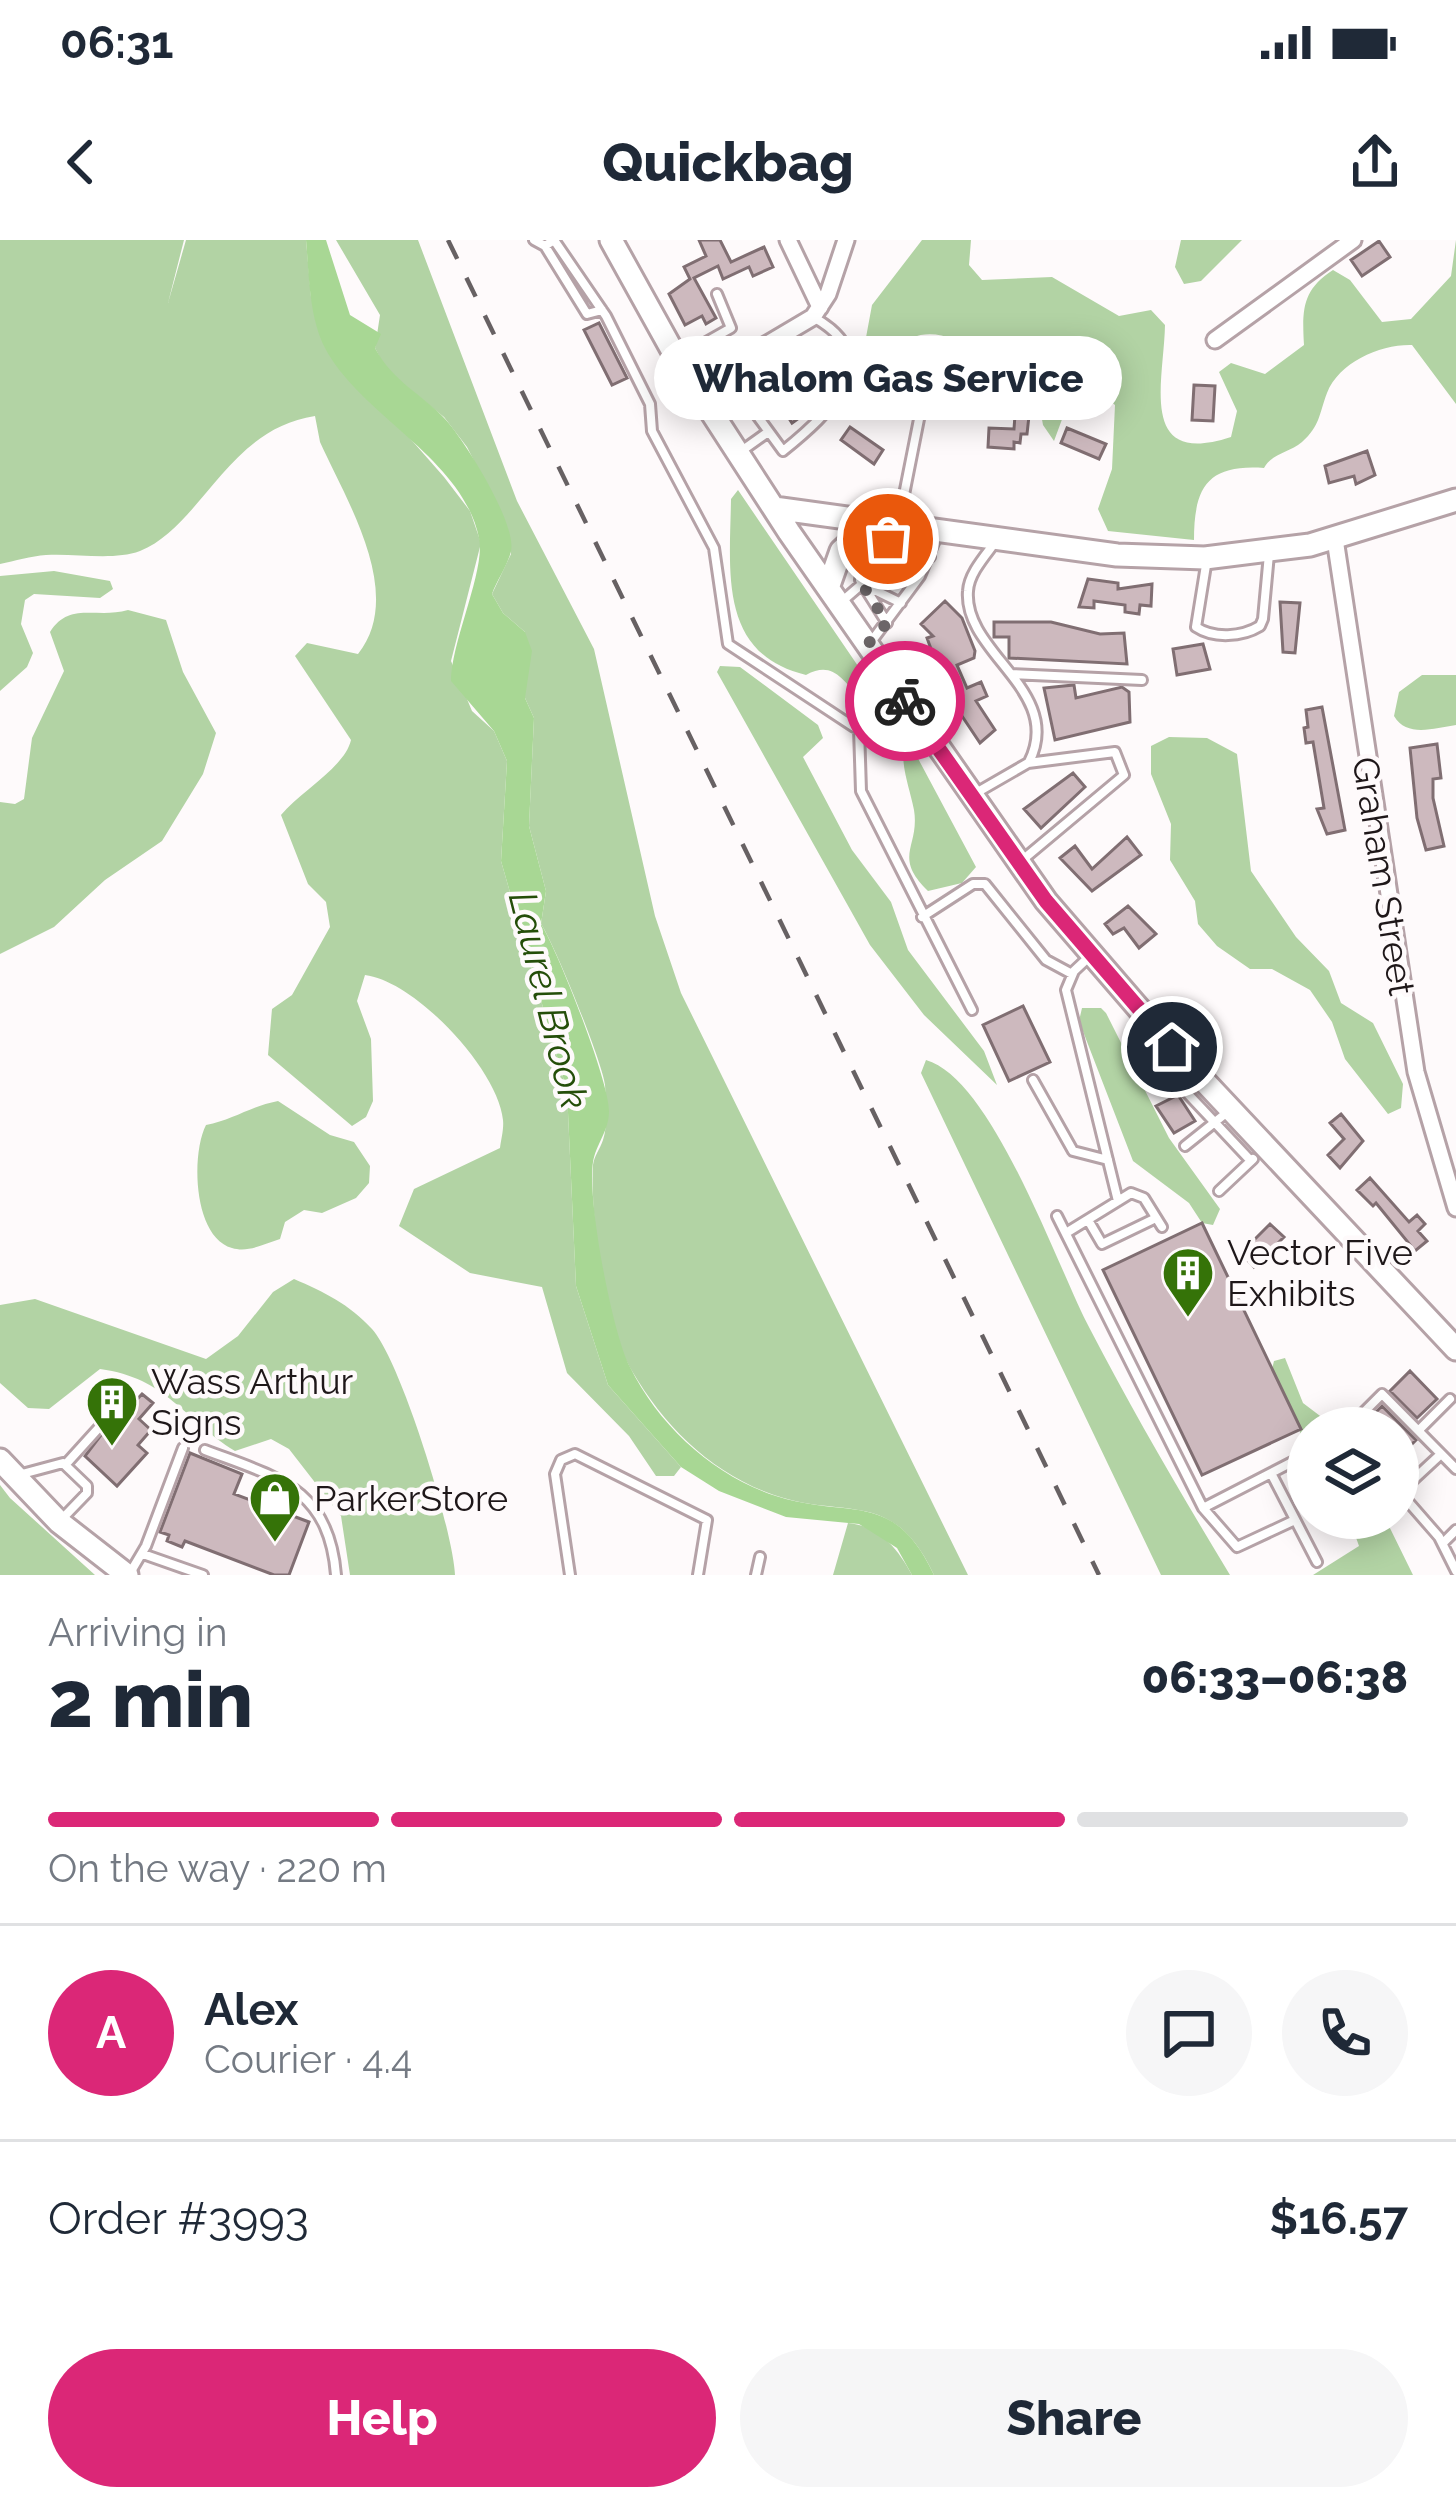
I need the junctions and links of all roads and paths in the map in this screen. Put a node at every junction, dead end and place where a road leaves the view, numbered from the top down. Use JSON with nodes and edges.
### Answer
{"nodes":[{"id":1,"x":534,"y":240,"type":"edge"},
{"id":2,"x":611,"y":240,"type":"edge"},
{"id":3,"x":788,"y":240,"type":"edge"},
{"id":4,"x":846,"y":240,"type":"edge"},
{"id":5,"x":1353,"y":240,"type":"edge"},
{"id":6,"x":717,"y":294,"type":"dead end"},
{"id":7,"x":816,"y":312,"type":"junction"},
{"id":8,"x":1215,"y":340,"type":"dead end"},
{"id":9,"x":701,"y":345,"type":"junction"},
{"id":10,"x":676,"y":358,"type":"junction"},
{"id":11,"x":717,"y":375,"type":"junction"},
{"id":12,"x":695,"y":387,"type":"junction"},
{"id":13,"x":923,"y":399,"type":"dead end"},
{"id":14,"x":756,"y":414,"type":"dead end"},
{"id":15,"x":768,"y":432,"type":"junction"},
{"id":16,"x":738,"y":453,"type":"junction"},
{"id":17,"x":1456,"y":500,"type":"edge"},
{"id":18,"x":774,"y":508,"type":"junction"},
{"id":19,"x":884,"y":529,"type":"junction"},
{"id":20,"x":938,"y":532,"type":"junction"},
{"id":21,"x":997,"y":539,"type":"junction"},
{"id":22,"x":1335,"y":539,"type":"junction"},
{"id":23,"x":1268,"y":554,"type":"junction"},
{"id":24,"x":930,"y":556,"type":"junction"},
{"id":25,"x":1208,"y":557,"type":"junction"},
{"id":26,"x":862,"y":584,"type":"junction"},
{"id":27,"x":833,"y":596,"type":"junction"},
{"id":28,"x":901,"y":603,"type":"junction"},
{"id":29,"x":887,"y":623,"type":"junction"},
{"id":30,"x":867,"y":645,"type":"junction"},
{"id":31,"x":1010,"y":674,"type":"junction"},
{"id":32,"x":1142,"y":680,"type":"dead end"},
{"id":33,"x":909,"y":706,"type":"junction"},
{"id":34,"x":860,"y":728,"type":"junction"},
{"id":35,"x":1028,"y":763,"type":"junction"},
{"id":36,"x":971,"y":796,"type":"junction"},
{"id":37,"x":1018,"y":863,"type":"junction"},
{"id":38,"x":922,"y":917,"type":"junction"},
{"id":39,"x":1092,"y":955,"type":"junction"},
{"id":40,"x":1072,"y":974,"type":"junction"},
{"id":41,"x":972,"y":1010,"type":"dead end"},
{"id":42,"x":1148,"y":1036,"type":"junction"},
{"id":43,"x":1187,"y":1078,"type":"junction"},
{"id":44,"x":1033,"y":1080,"type":"dead end"},
{"id":45,"x":1222,"y":1116,"type":"junction"},
{"id":46,"x":1185,"y":1146,"type":"dead end"},
{"id":47,"x":1258,"y":1154,"type":"junction"},
{"id":48,"x":1108,"y":1160,"type":"junction"},
{"id":49,"x":1219,"y":1191,"type":"dead end"},
{"id":50,"x":1118,"y":1202,"type":"junction"},
{"id":51,"x":1456,"y":1208,"type":"edge"},
{"id":52,"x":1057,"y":1216,"type":"dead end"},
{"id":53,"x":1088,"y":1220,"type":"junction"},
{"id":54,"x":1066,"y":1233,"type":"junction"},
{"id":55,"x":1456,"y":1348,"type":"edge"},
{"id":56,"x":1450,"y":1399,"type":"dead end"},
{"id":57,"x":1369,"y":1407,"type":"edge"},
{"id":58,"x":1395,"y":1407,"type":"edge"},
{"id":59,"x":114,"y":1411,"type":"dead end"},
{"id":60,"x":1419,"y":1430,"type":"joint"},
{"id":61,"x":182,"y":1448,"type":"dead end"},
{"id":62,"x":205,"y":1450,"type":"dead end"},
{"id":63,"x":1441,"y":1454,"type":"junction"},
{"id":64,"x":1287,"y":1464,"type":"edge"},
{"id":65,"x":66,"y":1465,"type":"junction"},
{"id":66,"x":7,"y":1468,"type":"edge"},
{"id":67,"x":1456,"y":1469,"type":"edge"},
{"id":68,"x":1270,"y":1473,"type":"junction"},
{"id":69,"x":1419,"y":1473,"type":"edge"},
{"id":70,"x":1287,"y":1505,"type":"edge"},
{"id":71,"x":1202,"y":1508,"type":"junction"},
{"id":72,"x":1419,"y":1515,"type":"edge"},
{"id":73,"x":59,"y":1522,"type":"junction"},
{"id":74,"x":1287,"y":1524,"type":"edge"},
{"id":75,"x":1456,"y":1530,"type":"edge"},
{"id":76,"x":1305,"y":1539,"type":"edge"},
{"id":77,"x":1443,"y":1543,"type":"junction"},
{"id":78,"x":143,"y":1553,"type":"junction"},
{"id":79,"x":760,"y":1557,"type":"dead end"},
{"id":80,"x":1317,"y":1562,"type":"dead end"},
{"id":81,"x":1456,"y":1570,"type":"edge"},
{"id":82,"x":128,"y":1575,"type":"edge"},
{"id":83,"x":203,"y":1575,"type":"edge"},
{"id":84,"x":336,"y":1575,"type":"edge"},
{"id":85,"x":569,"y":1575,"type":"edge"},
{"id":86,"x":698,"y":1575,"type":"edge"},
{"id":87,"x":756,"y":1575,"type":"edge"}],
"edges":[{"from":1,"to":34,"type":"lane"},
{"from":2,"to":10,"type":"main road"},
{"from":3,"to":7,"type":"street"},
{"from":4,"to":7,"type":"street"},
{"from":5,"to":8,"type":"street"},
{"from":6,"to":9,"type":"lane"},
{"from":7,"to":11,"type":"street"},
{"from":7,"to":15,"type":"lane"},
{"from":9,"to":10,"type":"lane"},
{"from":9,"to":11,"type":"lane"},
{"from":10,"to":12,"type":"main road"},
{"from":11,"to":12,"type":"street"},
{"from":12,"to":16,"type":"main road"},
{"from":13,"to":19,"type":"lane"},
{"from":14,"to":15,"type":"lane"},
{"from":15,"to":16,"type":"lane"},
{"from":16,"to":18,"type":"main road"},
{"from":17,"to":22,"type":"main road"},
{"from":18,"to":19,"type":"main road"},
{"from":18,"to":27,"type":"main road"},
{"from":19,"to":20,"type":"main road"},
{"from":19,"to":24,"type":"lane"},
{"from":19,"to":26,"type":"lane"},
{"from":19,"to":27,"type":"main road"},
{"from":20,"to":21,"type":"main road"},
{"from":20,"to":24,"type":"lane"},
{"from":21,"to":25,"type":"main road"},
{"from":21,"to":31,"type":"lane"},
{"from":22,"to":23,"type":"main road"},
{"from":22,"to":51,"type":"street","name":"Graham Street"},
{"from":23,"to":25,"type":"main road"},
{"from":23,"to":25,"type":"lane"},
{"from":24,"to":28,"type":"lane"},
{"from":26,"to":27,"type":"lane"},
{"from":26,"to":28,"type":"lane"},
{"from":26,"to":29,"type":"lane"},
{"from":27,"to":30,"type":"main road"},
{"from":28,"to":29,"type":"lane"},
{"from":29,"to":30,"type":"lane"},
{"from":30,"to":33,"type":"main road"},
{"from":31,"to":32,"type":"lane"},
{"from":31,"to":35,"type":"lane"},
{"from":33,"to":34,"type":"lane"},
{"from":33,"to":36,"type":"main road"},
{"from":34,"to":38,"type":"lane"},
{"from":35,"to":36,"type":"lane"},
{"from":35,"to":37,"type":"lane"},
{"from":36,"to":37,"type":"main road"},
{"from":37,"to":39,"type":"main road"},
{"from":38,"to":40,"type":"lane"},
{"from":38,"to":41,"type":"lane"},
{"from":39,"to":40,"type":"lane"},
{"from":39,"to":42,"type":"main road"},
{"from":40,"to":48,"type":"lane"},
{"from":42,"to":43,"type":"main road"},
{"from":42,"to":43,"type":"lane"},
{"from":43,"to":45,"type":"main road"},
{"from":44,"to":48,"type":"lane"},
{"from":45,"to":46,"type":"lane"},
{"from":45,"to":47,"type":"main road"},
{"from":47,"to":49,"type":"lane"},
{"from":47,"to":55,"type":"main road"},
{"from":48,"to":50,"type":"lane"},
{"from":50,"to":53,"type":"lane"},
{"from":50,"to":53,"type":"lane"},
{"from":52,"to":54,"type":"lane"},
{"from":53,"to":54,"type":"lane"},
{"from":54,"to":71,"type":"lane"},
{"from":56,"to":60,"type":"lane"},
{"from":57,"to":58,"type":"lane"},
{"from":59,"to":65,"type":"lane"},
{"from":60,"to":63,"type":"lane"},
{"from":61,"to":78,"type":"lane"},
{"from":62,"to":84,"type":"lane"},
{"from":63,"to":67,"type":"lane"},
{"from":63,"to":69,"type":"lane"},
{"from":64,"to":68,"type":"lane"},
{"from":65,"to":66,"type":"lane"},
{"from":65,"to":73,"type":"lane"},
{"from":66,"to":73,"type":"main road"},
{"from":68,"to":70,"type":"lane"},
{"from":68,"to":71,"type":"lane"},
{"from":71,"to":74,"type":"lane"},
{"from":72,"to":77,"type":"lane"},
{"from":73,"to":82,"type":"main road"},
{"from":75,"to":77,"type":"lane"},
{"from":76,"to":80,"type":"lane"},
{"from":77,"to":81,"type":"lane"},
{"from":78,"to":82,"type":"lane"},
{"from":78,"to":83,"type":"lane"},
{"from":79,"to":87,"type":"lane"},
{"from":85,"to":86,"type":"lane"}]}
